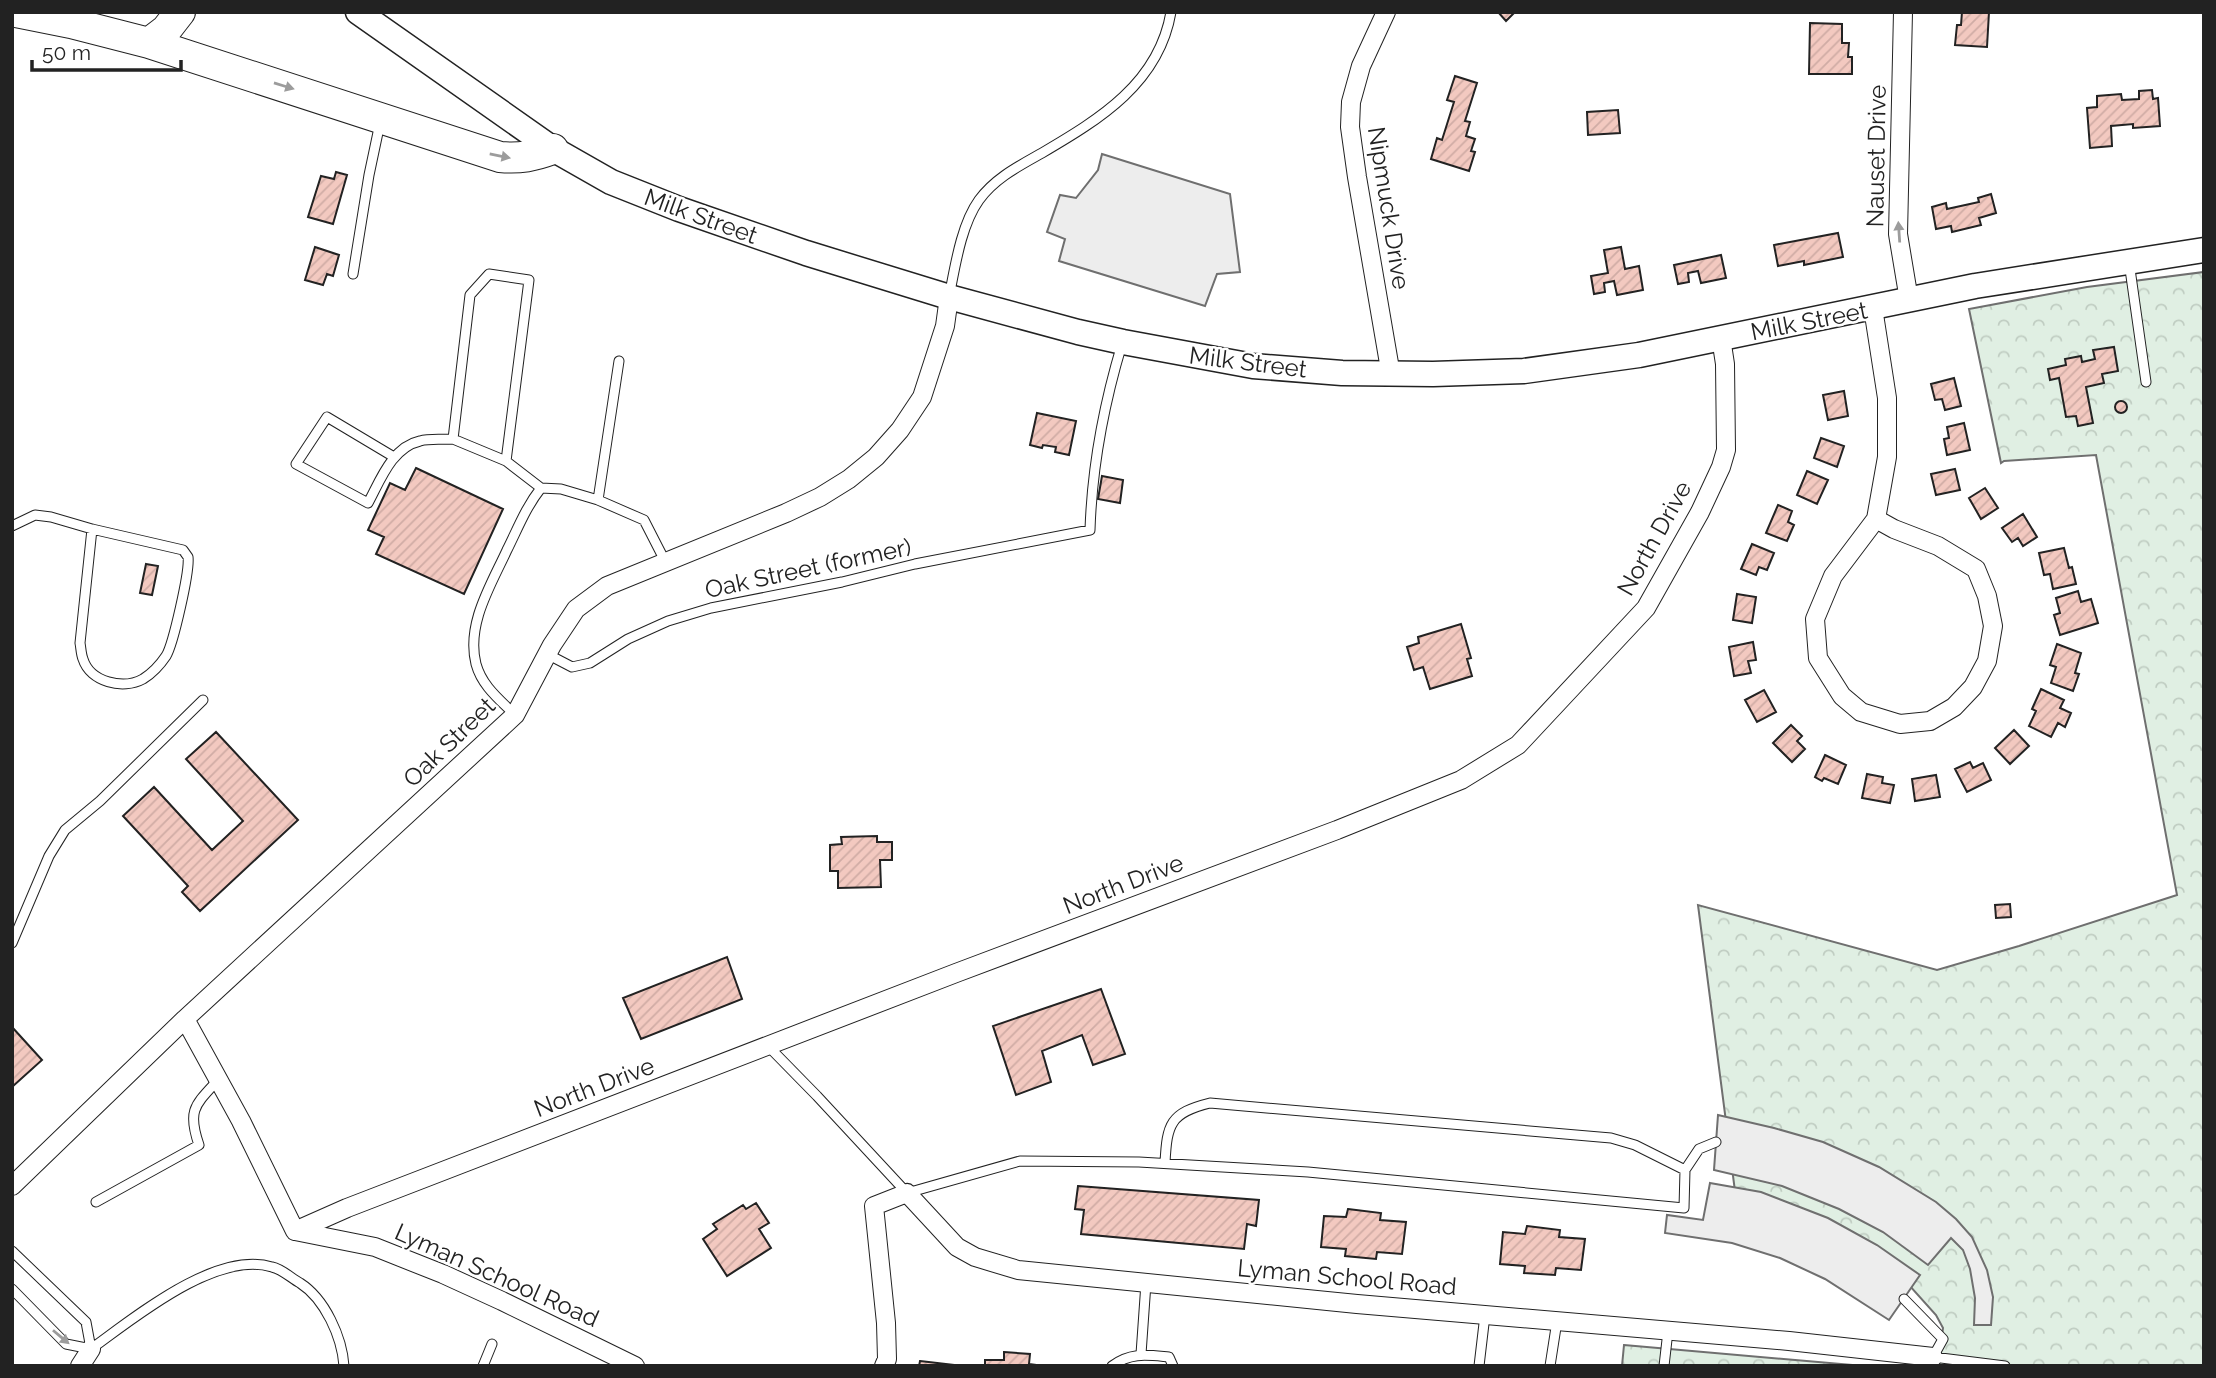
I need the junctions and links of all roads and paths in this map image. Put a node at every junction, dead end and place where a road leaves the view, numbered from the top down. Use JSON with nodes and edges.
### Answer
{"nodes":[{"id":1,"x":16,"y":12,"type":"edge"},
{"id":2,"x":180,"y":12,"type":"edge"},
{"id":3,"x":358,"y":12,"type":"edge"},
{"id":4,"x":1171,"y":12,"type":"edge"},
{"id":5,"x":1386,"y":12,"type":"edge"},
{"id":6,"x":1903,"y":12,"type":"edge"},
{"id":7,"x":149,"y":43,"type":"junction"},
{"id":8,"x":381,"y":118,"type":"junction"},
{"id":9,"x":553,"y":149,"type":"junction"},
{"id":10,"x":2204,"y":250,"type":"edge"},
{"id":11,"x":2129,"y":261,"type":"junction"},
{"id":12,"x":353,"y":274,"type":"dead end"},
{"id":13,"x":949,"y":297,"type":"junction"},
{"id":14,"x":1909,"y":300,"type":"junction"},
{"id":15,"x":1872,"y":308,"type":"junction"},
{"id":16,"x":1721,"y":338,"type":"junction"},
{"id":17,"x":1123,"y":342,"type":"junction"},
{"id":18,"x":619,"y":361,"type":"dead end"},
{"id":19,"x":1391,"y":374,"type":"junction"},
{"id":20,"x":2146,"y":382,"type":"dead end"},
{"id":21,"x":453,"y":439,"type":"junction"},
{"id":22,"x":394,"y":457,"type":"junction"},
{"id":23,"x":506,"y":461,"type":"junction"},
{"id":24,"x":541,"y":488,"type":"junction"},
{"id":25,"x":598,"y":500,"type":"junction"},
{"id":26,"x":1876,"y":519,"type":"junction"},
{"id":27,"x":12,"y":526,"type":"edge"},
{"id":28,"x":92,"y":529,"type":"junction"},
{"id":29,"x":665,"y":561,"type":"junction"},
{"id":30,"x":547,"y":654,"type":"junction"},
{"id":31,"x":203,"y":700,"type":"dead end"},
{"id":32,"x":515,"y":715,"type":"junction"},
{"id":33,"x":12,"y":943,"type":"edge"},
{"id":34,"x":186,"y":1019,"type":"junction"},
{"id":35,"x":768,"y":1046,"type":"junction"},
{"id":36,"x":218,"y":1080,"type":"junction"},
{"id":37,"x":1716,"y":1142,"type":"dead end"},
{"id":38,"x":1165,"y":1163,"type":"junction"},
{"id":39,"x":1685,"y":1170,"type":"junction"},
{"id":40,"x":12,"y":1186,"type":"edge"},
{"id":41,"x":907,"y":1193,"type":"junction"},
{"id":42,"x":96,"y":1202,"type":"dead end"},
{"id":43,"x":295,"y":1231,"type":"junction"},
{"id":44,"x":12,"y":1251,"type":"edge"},
{"id":45,"x":1146,"y":1283,"type":"junction"},
{"id":46,"x":12,"y":1289,"type":"edge"},
{"id":47,"x":1904,"y":1299,"type":"dead end"},
{"id":48,"x":1485,"y":1315,"type":"junction"},
{"id":49,"x":1557,"y":1321,"type":"junction"},
{"id":50,"x":1668,"y":1331,"type":"junction"},
{"id":51,"x":492,"y":1344,"type":"dead end"},
{"id":52,"x":91,"y":1349,"type":"junction"},
{"id":53,"x":1141,"y":1354,"type":"junction"},
{"id":54,"x":1933,"y":1357,"type":"junction"},
{"id":55,"x":1913,"y":1360,"type":"edge"},
{"id":56,"x":80,"y":1366,"type":"edge"},
{"id":57,"x":344,"y":1366,"type":"edge"},
{"id":58,"x":483,"y":1366,"type":"edge"},
{"id":59,"x":635,"y":1366,"type":"edge"},
{"id":60,"x":884,"y":1366,"type":"edge"},
{"id":61,"x":1112,"y":1366,"type":"edge"},
{"id":62,"x":1173,"y":1366,"type":"edge"},
{"id":63,"x":1479,"y":1366,"type":"edge"},
{"id":64,"x":1550,"y":1366,"type":"edge"},
{"id":65,"x":1664,"y":1366,"type":"edge"},
{"id":66,"x":2005,"y":1366,"type":"edge"}],
"edges":[{"from":1,"to":7,"type":"highway"},
{"from":2,"to":7,"type":"highway"},
{"from":3,"to":9,"type":"main road","name":"Milk Street"},
{"from":4,"to":13,"type":"lane"},
{"from":5,"to":19,"type":"street","name":"Nipmuck Drive"},
{"from":14,"to":6,"type":"street","name":"Nauset Drive","one_way":true},
{"from":7,"to":8,"type":"highway","one_way":true},
{"from":8,"to":9,"type":"highway","one_way":true},
{"from":8,"to":12,"type":"lane"},
{"from":9,"to":13,"type":"main road","name":"Milk Street"},
{"from":10,"to":11,"type":"main road","name":"Milk Street"},
{"from":11,"to":14,"type":"main road","name":"Milk Street"},
{"from":11,"to":20,"type":"lane"},
{"from":13,"to":17,"type":"main road","name":"Milk Street"},
{"from":13,"to":29,"type":"street","name":"Oak Street"},
{"from":14,"to":15,"type":"main road","name":"Milk Street"},
{"from":15,"to":16,"type":"main road","name":"Milk Street"},
{"from":15,"to":26,"type":"street"},
{"from":16,"to":19,"type":"main road","name":"Milk Street"},
{"from":16,"to":35,"type":"street","name":"North Drive"},
{"from":17,"to":19,"type":"main road","name":"Milk Street"},
{"from":17,"to":30,"type":"lane","name":"Oak Street (former)"},
{"from":18,"to":25,"type":"lane"},
{"from":21,"to":22,"type":"lane"},
{"from":21,"to":23,"type":"lane"},
{"from":21,"to":23,"type":"lane"},
{"from":22,"to":22,"type":"lane"},
{"from":23,"to":24,"type":"lane"},
{"from":24,"to":25,"type":"lane"},
{"from":24,"to":32,"type":"lane"},
{"from":25,"to":29,"type":"lane"},
{"from":26,"to":26,"type":"street"},
{"from":27,"to":28,"type":"lane"},
{"from":28,"to":28,"type":"lane"},
{"from":29,"to":30,"type":"street","name":"Oak Street"},
{"from":30,"to":32,"type":"street","name":"Oak Street"},
{"from":31,"to":33,"type":"lane"},
{"from":32,"to":34,"type":"street","name":"Oak Street"},
{"from":34,"to":36,"type":"street"},
{"from":34,"to":40,"type":"street","name":"Oak Street"},
{"from":35,"to":41,"type":"lane"},
{"from":35,"to":43,"type":"street","name":"North Drive"},
{"from":36,"to":42,"type":"lane"},
{"from":36,"to":43,"type":"street"},
{"from":37,"to":39,"type":"lane"},
{"from":38,"to":39,"type":"lane"},
{"from":38,"to":39,"type":"lane"},
{"from":38,"to":41,"type":"lane"},
{"from":41,"to":45,"type":"street","name":"Lyman School Road"},
{"from":41,"to":60,"type":"street"},
{"from":43,"to":59,"type":"street","name":"Lyman School Road"},
{"from":44,"to":52,"type":"lane"},
{"from":45,"to":48,"type":"street","name":"Lyman School Road"},
{"from":45,"to":53,"type":"lane"},
{"from":46,"to":52,"type":"lane","one_way":true},
{"from":47,"to":54,"type":"lane"},
{"from":48,"to":49,"type":"street","name":"Lyman School Road"},
{"from":48,"to":63,"type":"lane"},
{"from":49,"to":50,"type":"street","name":"Lyman School Road"},
{"from":49,"to":64,"type":"lane"},
{"from":50,"to":55,"type":"street","name":"Lyman School Road"},
{"from":50,"to":65,"type":"lane"},
{"from":51,"to":58,"type":"lane"},
{"from":52,"to":56,"type":"street"},
{"from":52,"to":57,"type":"lane"},
{"from":53,"to":61,"type":"lane"},
{"from":53,"to":62,"type":"lane"},
{"from":54,"to":55,"type":"street","name":"Lyman School Road"},
{"from":54,"to":66,"type":"lane","name":"Lyman School Road"}]}
